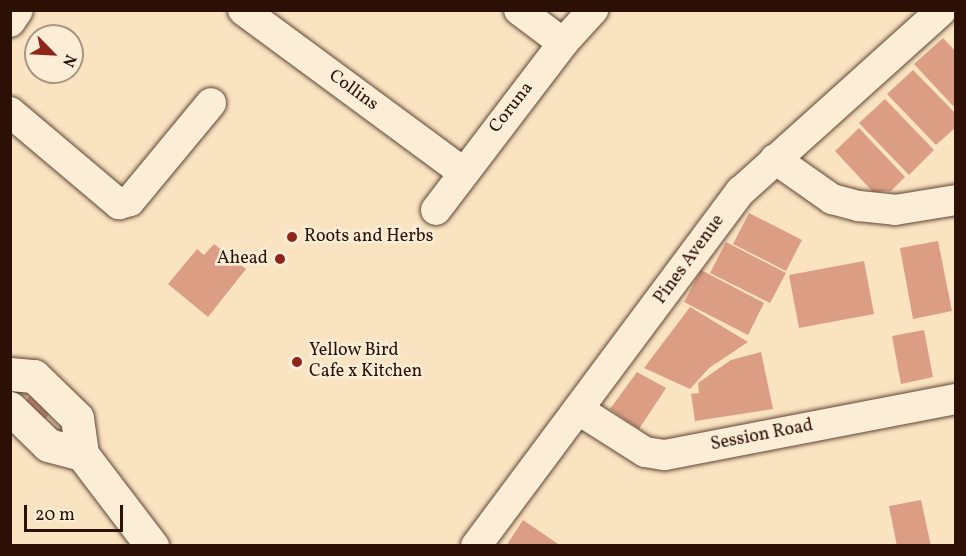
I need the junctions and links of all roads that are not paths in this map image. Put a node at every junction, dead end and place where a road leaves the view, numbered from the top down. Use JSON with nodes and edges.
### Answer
{"nodes":[{"id":1,"x":18,"y":10,"type":"edge"},
{"id":2,"x":243,"y":10,"type":"edge"},
{"id":3,"x":519,"y":10,"type":"edge"},
{"id":4,"x":593,"y":10,"type":"edge"},
{"id":5,"x":942,"y":10,"type":"edge"},
{"id":6,"x":10,"y":22,"type":"edge"},
{"id":7,"x":563,"y":43,"type":"junction"},
{"id":8,"x":211,"y":103,"type":"dead end"},
{"id":9,"x":10,"y":112,"type":"edge"},
{"id":10,"x":775,"y":159,"type":"junction"},
{"id":11,"x":462,"y":172,"type":"junction"},
{"id":12,"x":956,"y":200,"type":"edge"},
{"id":13,"x":436,"y":210,"type":"dead end"},
{"id":14,"x":10,"y":374,"type":"edge"},
{"id":15,"x":956,"y":399,"type":"edge"},
{"id":16,"x":10,"y":408,"type":"edge"},
{"id":17,"x":579,"y":410,"type":"junction"},
{"id":18,"x":82,"y":454,"type":"junction"},
{"id":19,"x":152,"y":546,"type":"edge"},
{"id":20,"x":476,"y":546,"type":"edge"}],
"edges":[{"from":1,"to":6,"type":"street"},
{"from":2,"to":11,"type":"street","name":"Collins"},
{"from":3,"to":7,"type":"street"},
{"from":4,"to":7,"type":"street","name":"Coruna"},
{"from":5,"to":10,"type":"street","name":"Pines Avenue"},
{"from":7,"to":11,"type":"street","name":"Coruna"},
{"from":8,"to":9,"type":"street"},
{"from":10,"to":12,"type":"street"},
{"from":10,"to":17,"type":"street","name":"Pines Avenue"},
{"from":11,"to":13,"type":"street","name":"Coruna"},
{"from":14,"to":18,"type":"street"},
{"from":15,"to":17,"type":"street","name":"Session Road"},
{"from":16,"to":18,"type":"street"},
{"from":17,"to":20,"type":"street","name":"Pines Avenue"},
{"from":18,"to":19,"type":"street"}]}
